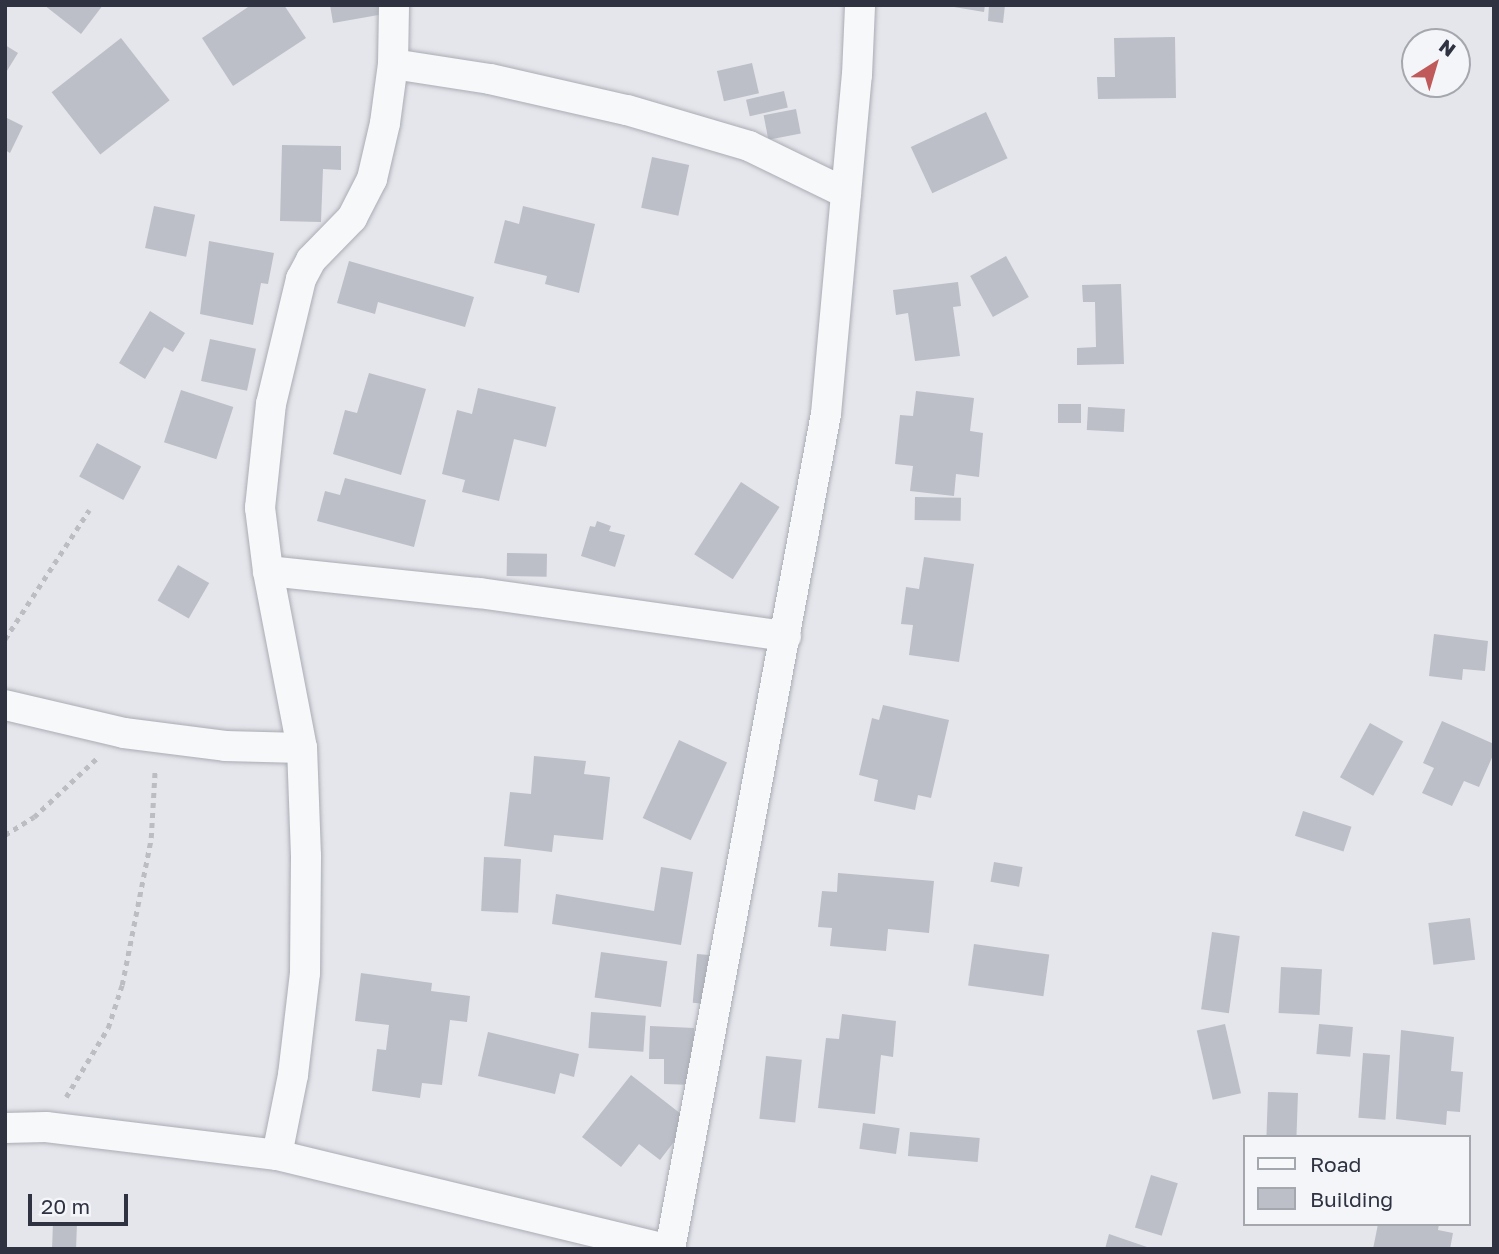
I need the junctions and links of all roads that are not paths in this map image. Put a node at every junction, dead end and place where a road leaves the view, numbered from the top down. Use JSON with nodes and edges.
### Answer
{"nodes":[{"id":1,"x":394,"y":5,"type":"edge"},
{"id":2,"x":860,"y":5,"type":"edge"},
{"id":3,"x":393,"y":64,"type":"junction"},
{"id":4,"x":846,"y":193,"type":"junction"},
{"id":5,"x":268,"y":571,"type":"junction"},
{"id":6,"x":786,"y":636,"type":"junction"},
{"id":7,"x":5,"y":705,"type":"edge"},
{"id":8,"x":302,"y":748,"type":"junction"},
{"id":9,"x":5,"y":1128,"type":"edge"},
{"id":10,"x":278,"y":1154,"type":"junction"},
{"id":11,"x":667,"y":1249,"type":"edge"}],
"edges":[{"from":1,"to":3,"type":"street"},
{"from":2,"to":4,"type":"street"},
{"from":3,"to":4,"type":"street"},
{"from":3,"to":5,"type":"street"},
{"from":4,"to":6,"type":"street"},
{"from":5,"to":6,"type":"street"},
{"from":5,"to":8,"type":"street"},
{"from":6,"to":11,"type":"street"},
{"from":7,"to":8,"type":"street"},
{"from":8,"to":10,"type":"street"},
{"from":9,"to":10,"type":"street"},
{"from":10,"to":11,"type":"street"}]}
